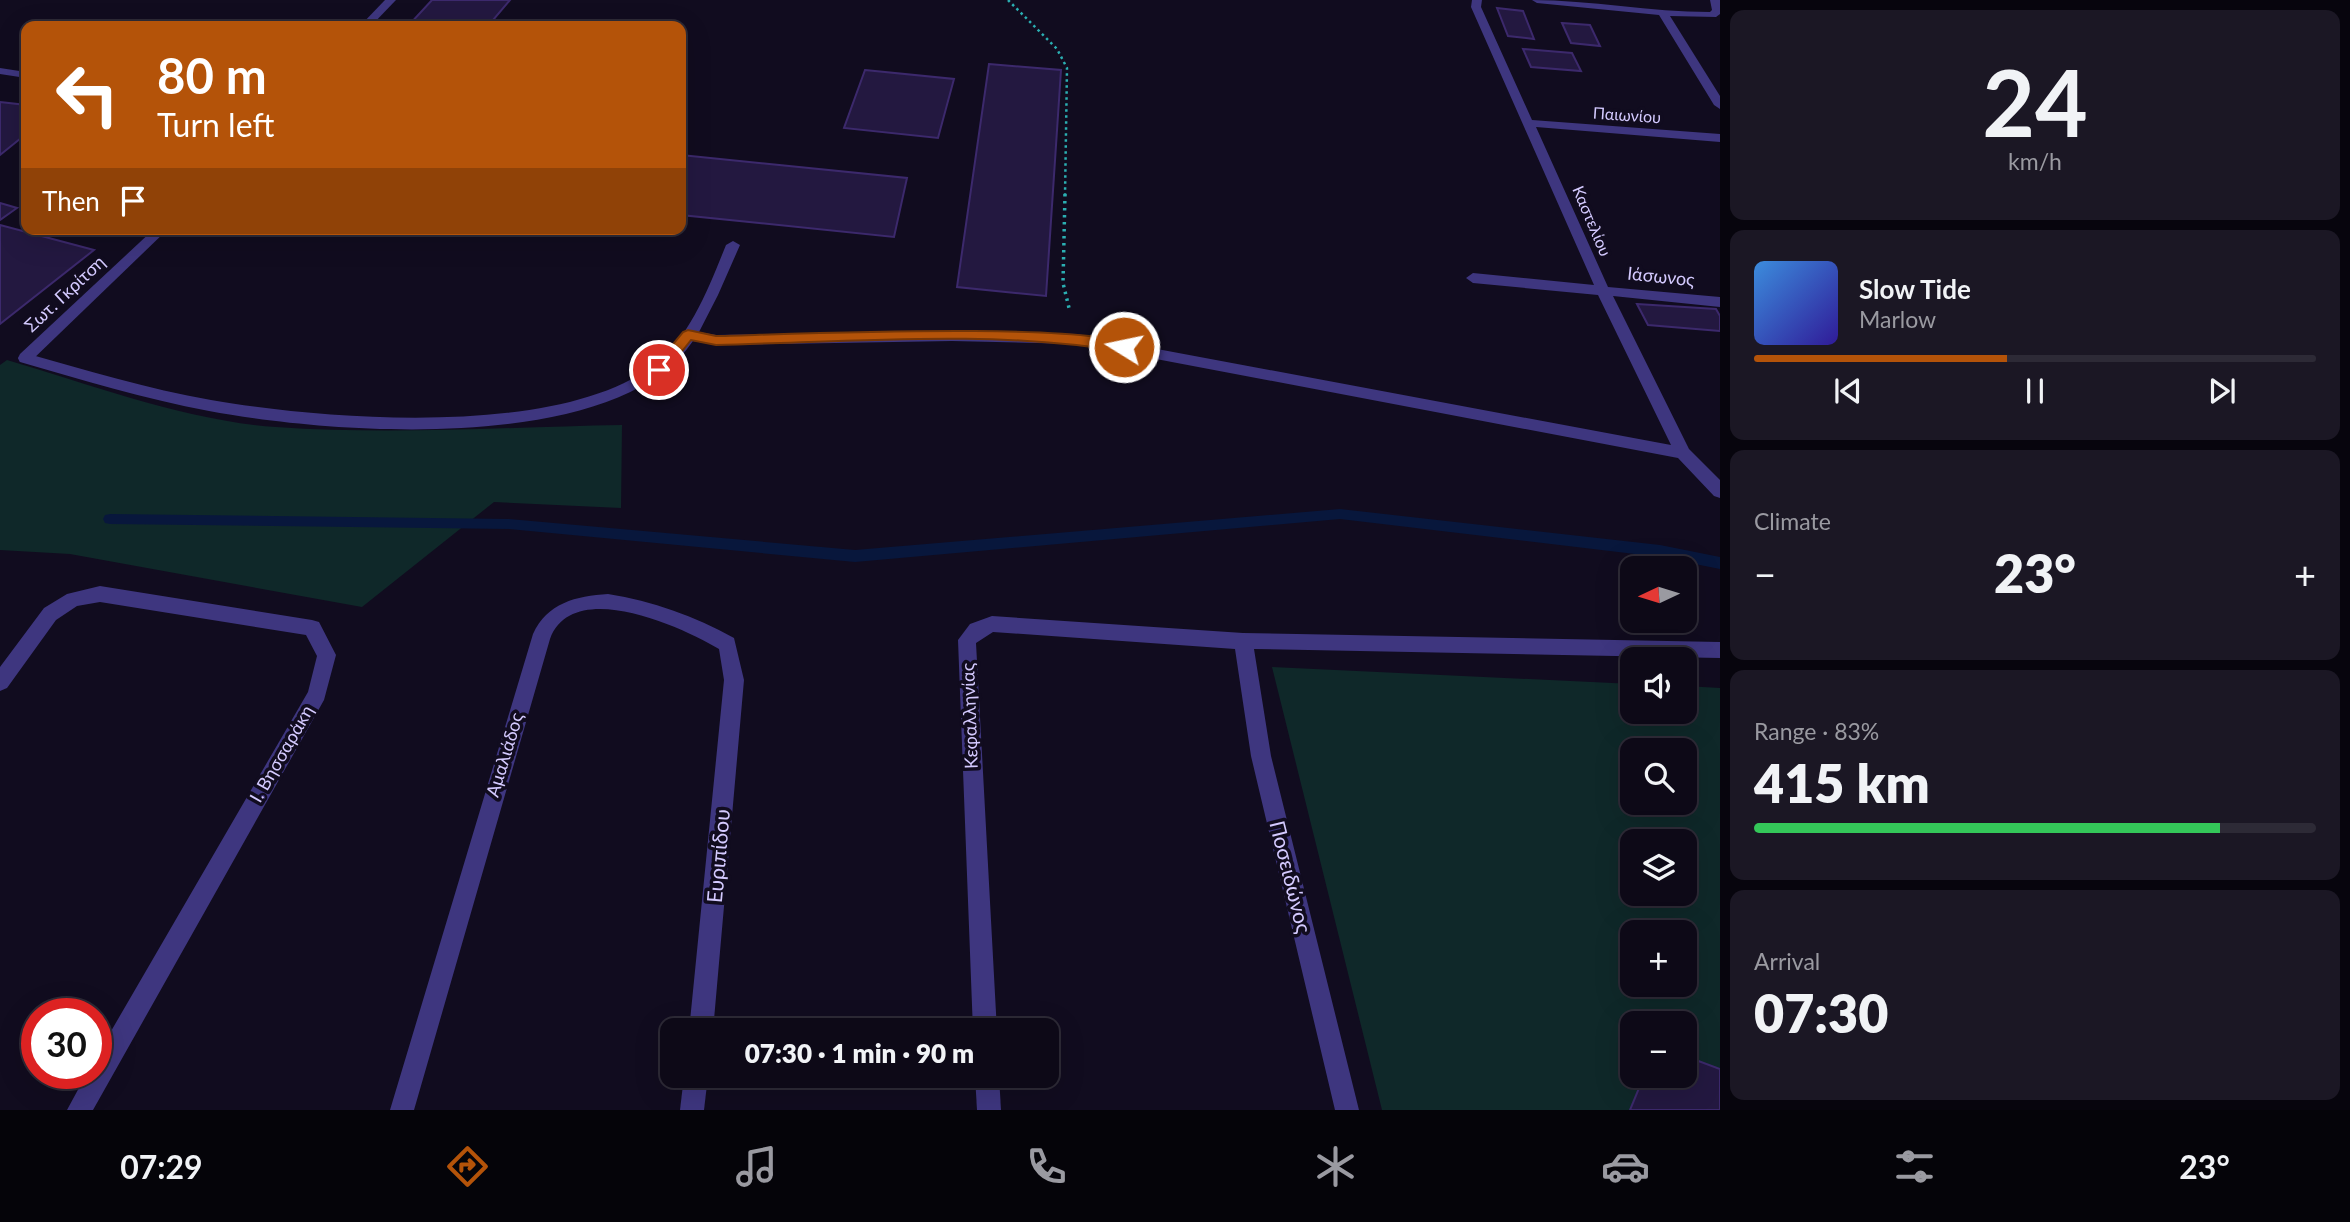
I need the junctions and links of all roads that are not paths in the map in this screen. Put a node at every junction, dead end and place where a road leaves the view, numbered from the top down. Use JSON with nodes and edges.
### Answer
{"nodes":[{"id":1,"x":391,"y":0,"type":"edge"},
{"id":2,"x":1477,"y":0,"type":"edge"},
{"id":3,"x":1537,"y":0,"type":"edge"},
{"id":4,"x":1715,"y":0,"type":"edge"},
{"id":5,"x":1663,"y":13,"type":"junction"},
{"id":6,"x":370,"y":21,"type":"edge"},
{"id":7,"x":0,"y":71,"type":"edge"},
{"id":8,"x":21,"y":74,"type":"edge"},
{"id":9,"x":1720,"y":105,"type":"edge"},
{"id":10,"x":1531,"y":123,"type":"junction"},
{"id":11,"x":1720,"y":138,"type":"edge"},
{"id":12,"x":156,"y":235,"type":"edge"},
{"id":13,"x":733,"y":245,"type":"dead end"},
{"id":14,"x":1473,"y":278,"type":"dead end"},
{"id":15,"x":1603,"y":290,"type":"junction"},
{"id":16,"x":1720,"y":302,"type":"edge"},
{"id":17,"x":688,"y":335,"type":"junction"},
{"id":18,"x":1683,"y":453,"type":"junction"},
{"id":19,"x":1720,"y":491,"type":"edge"},
{"id":20,"x":1243,"y":642,"type":"junction"},
{"id":21,"x":1720,"y":650,"type":"edge"},
{"id":22,"x":734,"y":680,"type":"joint"},
{"id":23,"x":0,"y":682,"type":"edge"},
{"id":24,"x":702,"y":1018,"type":"edge"},
{"id":25,"x":984,"y":1018,"type":"edge"},
{"id":26,"x":695,"y":1088,"type":"edge"},
{"id":27,"x":988,"y":1088,"type":"edge"},
{"id":28,"x":79,"y":1110,"type":"edge"},
{"id":29,"x":402,"y":1110,"type":"edge"},
{"id":30,"x":692,"y":1110,"type":"edge"},
{"id":31,"x":989,"y":1110,"type":"edge"},
{"id":32,"x":1347,"y":1110,"type":"edge"}],
"edges":[{"from":1,"to":6,"type":"street"},
{"from":2,"to":10,"type":"street","name":"Καστελίου"},
{"from":3,"to":5,"type":"street"},
{"from":4,"to":5,"type":"street"},
{"from":5,"to":9,"type":"street"},
{"from":7,"to":8,"type":"street"},
{"from":10,"to":11,"type":"street","name":"Παιωνίου"},
{"from":10,"to":15,"type":"street","name":"Καστελίου"},
{"from":12,"to":17,"type":"street","name":"Σωτ. Γκρίτση"},
{"from":13,"to":17,"type":"street"},
{"from":14,"to":15,"type":"street","name":"Ιάσωνος"},
{"from":15,"to":16,"type":"street","name":"Ιάσωνος"},
{"from":15,"to":18,"type":"street","name":"Καστελίου"},
{"from":17,"to":18,"type":"street"},
{"from":18,"to":19,"type":"street","name":"Καστελίου"},
{"from":20,"to":21,"type":"street"},
{"from":20,"to":25,"type":"street","name":"Κεφαλληνίας"},
{"from":20,"to":32,"type":"street","name":"Ποσειδώνος"},
{"from":22,"to":24,"type":"street","name":"Ευριπίδου"},
{"from":22,"to":29,"type":"street","name":"Αμαλιάδος"},
{"from":23,"to":28,"type":"street","name":"Ι. Βησσαράκη"},
{"from":26,"to":30,"type":"street"},
{"from":27,"to":31,"type":"street"}]}
